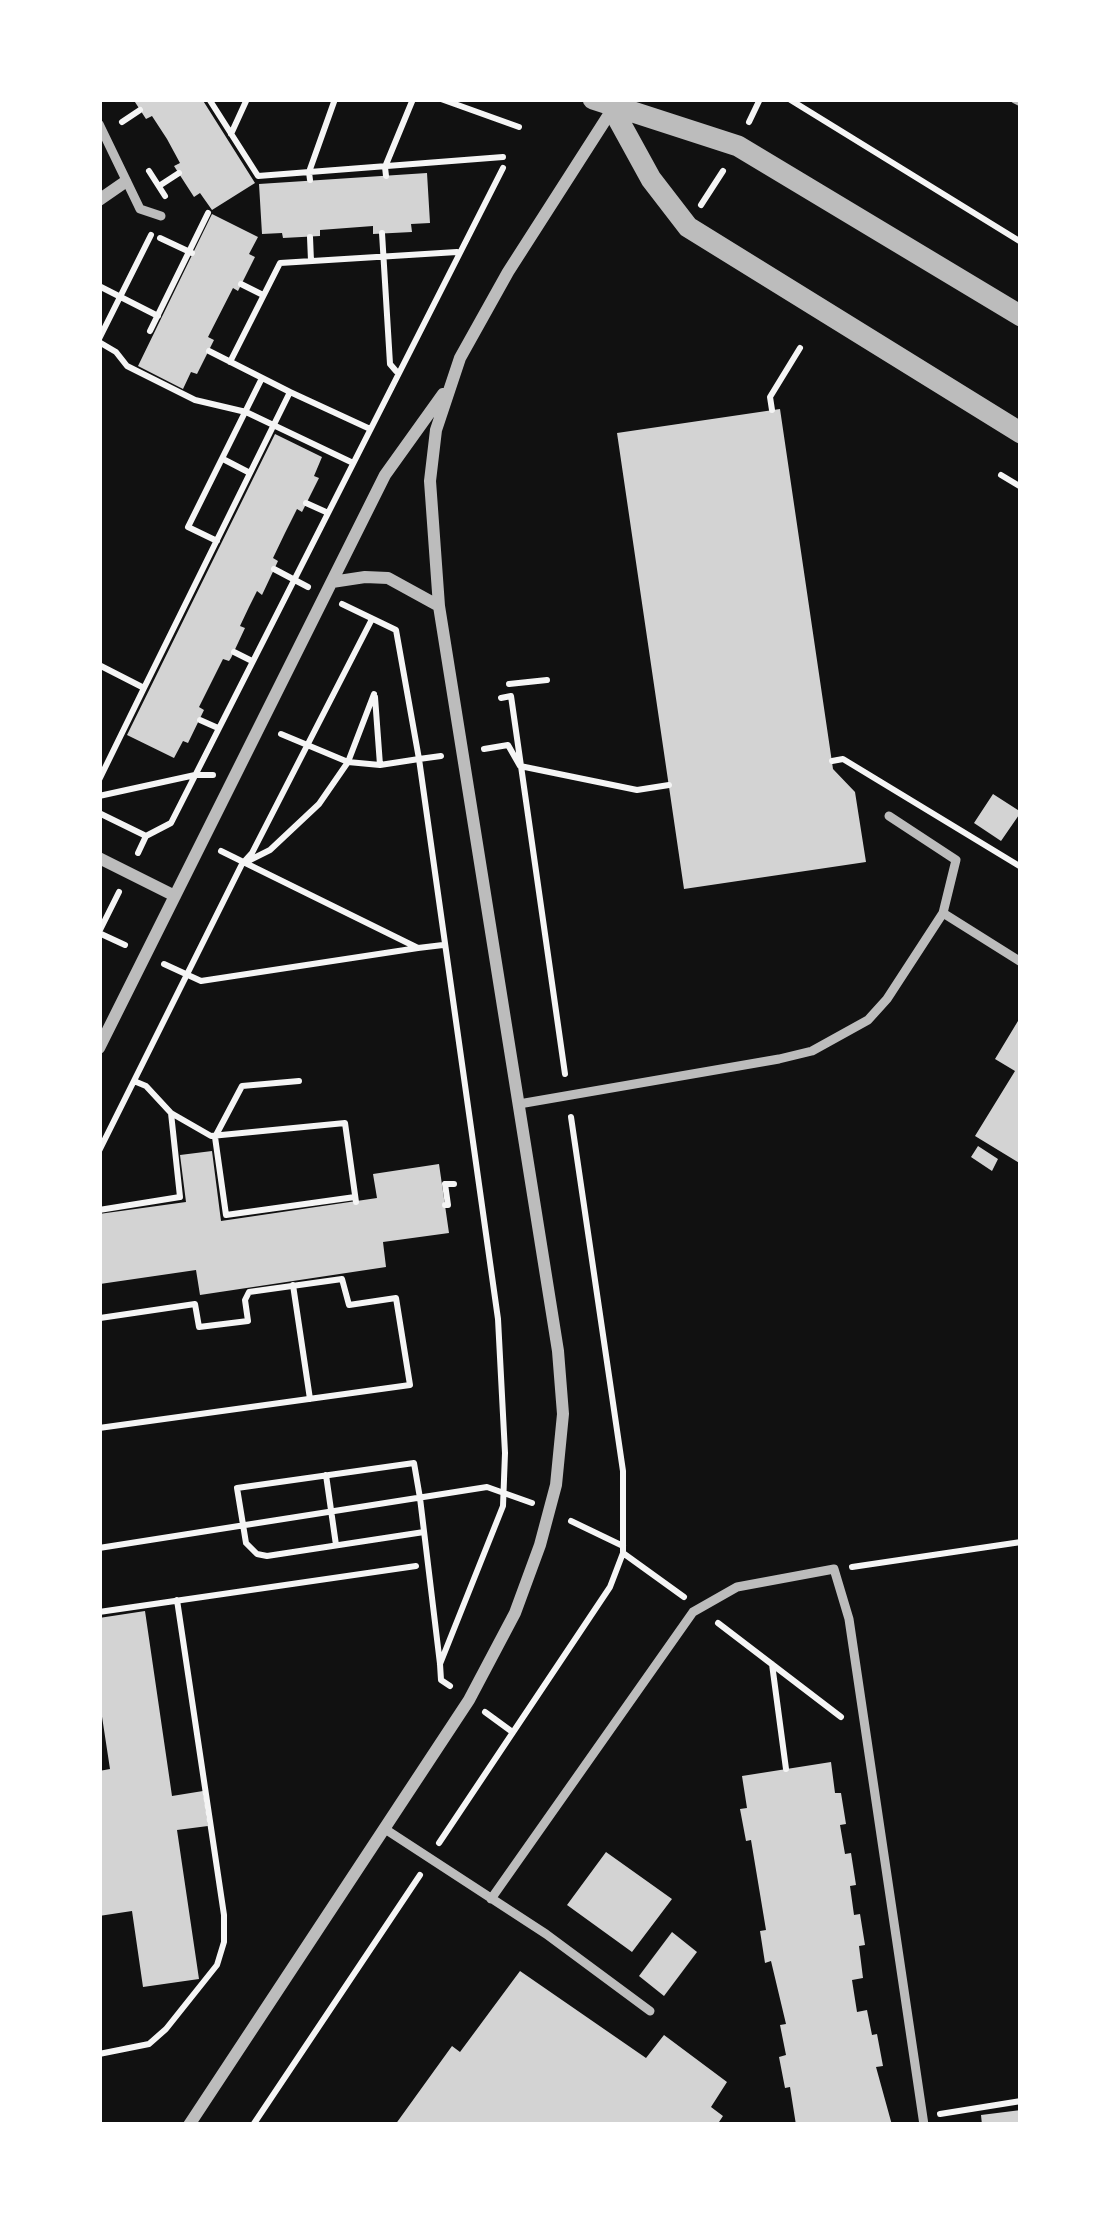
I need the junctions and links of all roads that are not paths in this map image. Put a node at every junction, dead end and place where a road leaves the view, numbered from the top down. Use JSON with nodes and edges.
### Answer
{"nodes":[{"id":1,"x":608,"y":102,"type":"edge"},
{"id":2,"x":99,"y":124,"type":"edge"},
{"id":3,"x":125,"y":182,"type":"junction"},
{"id":4,"x":99,"y":200,"type":"edge"},
{"id":5,"x":161,"y":216,"type":"dead end"},
{"id":6,"x":1021,"y":316,"type":"edge"},
{"id":7,"x":447,"y":388,"type":"junction"},
{"id":8,"x":1021,"y":433,"type":"edge"},
{"id":9,"x":332,"y":582,"type":"junction"},
{"id":10,"x":439,"y":606,"type":"junction"},
{"id":11,"x":890,"y":816,"type":"dead end"},
{"id":12,"x":99,"y":857,"type":"edge"},
{"id":13,"x":176,"y":896,"type":"junction"},
{"id":14,"x":943,"y":913,"type":"junction"},
{"id":15,"x":1021,"y":962,"type":"edge"},
{"id":16,"x":99,"y":1048,"type":"edge"},
{"id":17,"x":519,"y":1105,"type":"junction"},
{"id":18,"x":386,"y":1829,"type":"junction"},
{"id":19,"x":490,"y":1899,"type":"junction"},
{"id":20,"x":650,"y":2011,"type":"dead end"},
{"id":21,"x":924,"y":2121,"type":"edge"},
{"id":22,"x":189,"y":2125,"type":"edge"}],
"edges":[{"from":1,"to":6,"type":"street"},
{"from":1,"to":7,"type":"street"},
{"from":1,"to":8,"type":"street"},
{"from":2,"to":3,"type":"lane"},
{"from":3,"to":4,"type":"street"},
{"from":3,"to":5,"type":"lane"},
{"from":7,"to":9,"type":"street"},
{"from":7,"to":10,"type":"street"},
{"from":9,"to":10,"type":"street"},
{"from":9,"to":13,"type":"street"},
{"from":10,"to":17,"type":"street"},
{"from":11,"to":14,"type":"lane"},
{"from":12,"to":13,"type":"street"},
{"from":13,"to":16,"type":"street"},
{"from":14,"to":15,"type":"lane"},
{"from":14,"to":17,"type":"lane"},
{"from":17,"to":18,"type":"street"},
{"from":18,"to":19,"type":"lane"},
{"from":18,"to":22,"type":"street"},
{"from":19,"to":20,"type":"lane"},
{"from":19,"to":21,"type":"lane"}]}
